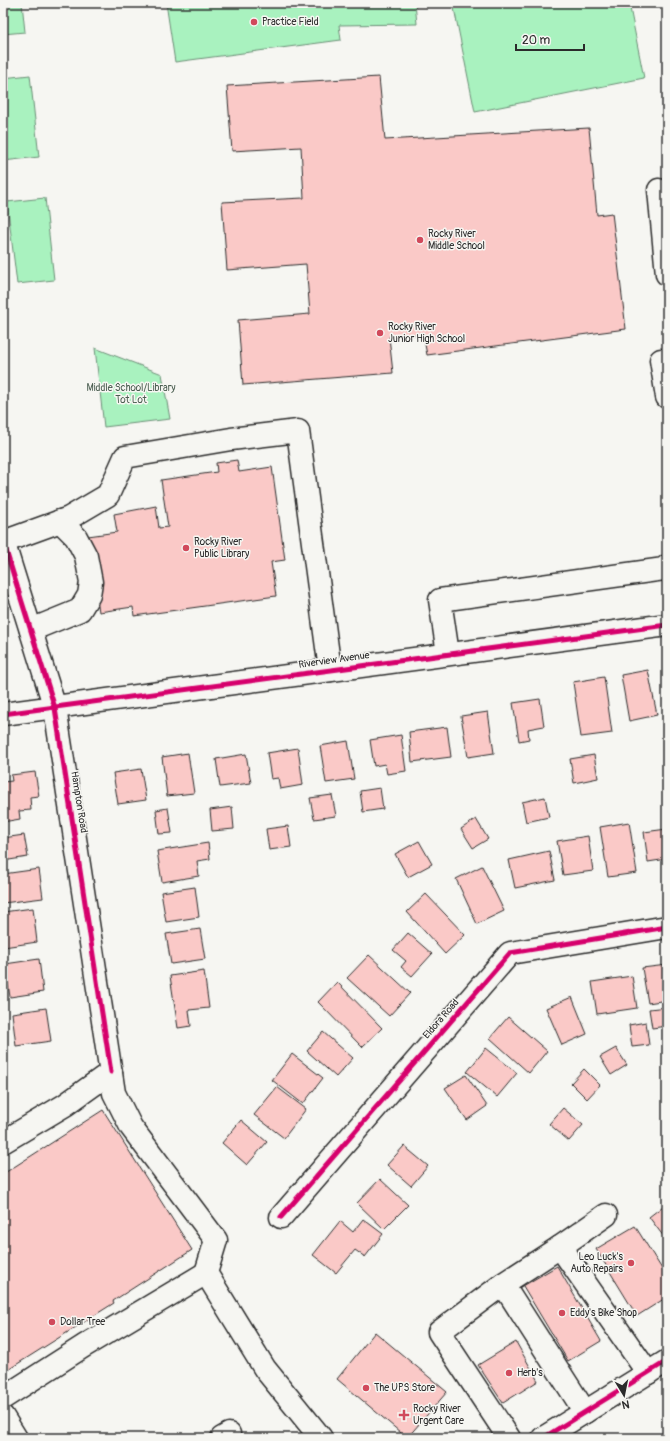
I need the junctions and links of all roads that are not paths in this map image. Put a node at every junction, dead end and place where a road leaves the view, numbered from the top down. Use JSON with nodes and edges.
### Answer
{"nodes":[{"id":1,"x":659,"y":190,"type":"dead end"},
{"id":2,"x":667,"y":274,"type":"edge"},
{"id":3,"x":661,"y":360,"type":"dead end"},
{"id":4,"x":667,"y":397,"type":"edge"},
{"id":5,"x":60,"y":521,"type":"junction"},
{"id":6,"x":3,"y":541,"type":"edge"},
{"id":7,"x":667,"y":566,"type":"edge"},
{"id":8,"x":667,"y":624,"type":"edge"},
{"id":9,"x":31,"y":630,"type":"junction"},
{"id":10,"x":448,"y":654,"type":"junction"},
{"id":11,"x":330,"y":670,"type":"junction"},
{"id":12,"x":55,"y":708,"type":"junction"},
{"id":13,"x":3,"y":714,"type":"edge"},
{"id":14,"x":667,"y":927,"type":"edge"},
{"id":15,"x":111,"y":1072,"type":"junction"},
{"id":16,"x":3,"y":1142,"type":"edge"},
{"id":17,"x":606,"y":1215,"type":"dead end"},
{"id":18,"x":281,"y":1217,"type":"dead end"},
{"id":19,"x":560,"y":1247,"type":"junction"},
{"id":20,"x":206,"y":1273,"type":"junction"},
{"id":21,"x":503,"y":1284,"type":"junction"},
{"id":22,"x":667,"y":1361,"type":"edge"},
{"id":23,"x":648,"y":1373,"type":"junction"},
{"id":24,"x":3,"y":1398,"type":"edge"},
{"id":25,"x":585,"y":1412,"type":"junction"},
{"id":26,"x":3,"y":1417,"type":"edge"},
{"id":27,"x":16,"y":1438,"type":"edge"},
{"id":28,"x":321,"y":1438,"type":"edge"},
{"id":29,"x":509,"y":1438,"type":"edge"},
{"id":30,"x":543,"y":1438,"type":"edge"}],
"edges":[{"from":1,"to":2,"type":"street"},
{"from":3,"to":4,"type":"street"},
{"from":5,"to":6,"type":"street"},
{"from":5,"to":9,"type":"street"},
{"from":5,"to":11,"type":"street"},
{"from":6,"to":9,"type":"street","name":"Hampton Road"},
{"from":7,"to":10,"type":"street"},
{"from":8,"to":10,"type":"street","name":"Riverview Avenue"},
{"from":9,"to":12,"type":"street","name":"Hampton Road"},
{"from":10,"to":11,"type":"street","name":"Riverview Avenue"},
{"from":11,"to":12,"type":"street","name":"Riverview Avenue"},
{"from":12,"to":13,"type":"street","name":"Riverview Avenue"},
{"from":12,"to":15,"type":"street","name":"Hampton Road"},
{"from":14,"to":18,"type":"street","name":"Eldora Road"},
{"from":15,"to":16,"type":"street"},
{"from":15,"to":20,"type":"street","name":"Hampton Road"},
{"from":17,"to":19,"type":"street"},
{"from":19,"to":21,"type":"street"},
{"from":19,"to":23,"type":"street"},
{"from":20,"to":24,"type":"street"},
{"from":20,"to":28,"type":"street"},
{"from":21,"to":25,"type":"street"},
{"from":21,"to":29,"type":"street"},
{"from":22,"to":23,"type":"street"},
{"from":23,"to":25,"type":"street"},
{"from":25,"to":30,"type":"street"},
{"from":26,"to":27,"type":"street"}]}
